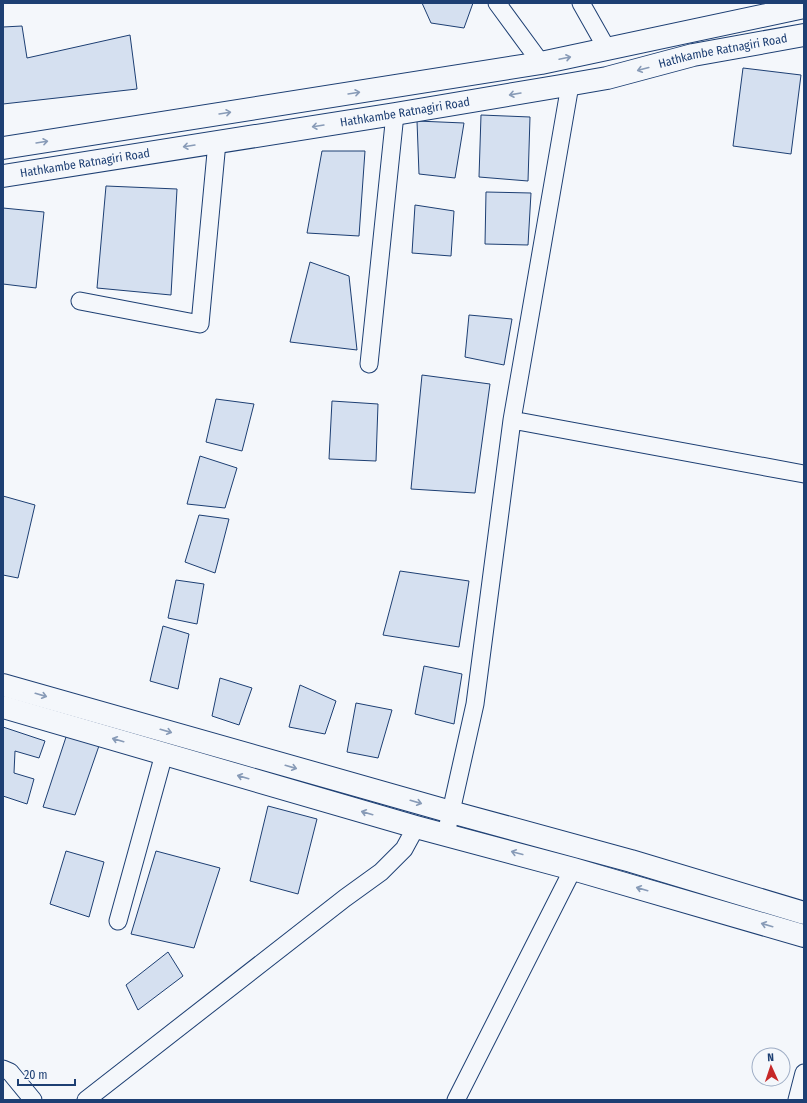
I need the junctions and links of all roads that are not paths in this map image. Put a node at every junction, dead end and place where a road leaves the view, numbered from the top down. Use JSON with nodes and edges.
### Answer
{"nodes":[{"id":1,"x":496,"y":3,"type":"edge"},
{"id":2,"x":581,"y":3,"type":"edge"},
{"id":3,"x":780,"y":7,"type":"edge"},
{"id":4,"x":804,"y":7,"type":"edge"},
{"id":5,"x":804,"y":35,"type":"edge"},
{"id":6,"x":607,"y":49,"type":"junction"},
{"id":7,"x":541,"y":63,"type":"junction"},
{"id":8,"x":570,"y":85,"type":"junction"},
{"id":9,"x":396,"y":114,"type":"junction"},
{"id":10,"x":217,"y":142,"type":"junction"},
{"id":11,"x":3,"y":148,"type":"edge"},
{"id":12,"x":3,"y":176,"type":"edge"},
{"id":13,"x":80,"y":301,"type":"dead end"},
{"id":14,"x":369,"y":364,"type":"dead end"},
{"id":15,"x":512,"y":420,"type":"junction"},
{"id":16,"x":804,"y":474,"type":"edge"},
{"id":17,"x":3,"y":685,"type":"edge"},
{"id":18,"x":3,"y":707,"type":"edge"},
{"id":19,"x":164,"y":754,"type":"junction"},
{"id":20,"x":451,"y":812,"type":"junction"},
{"id":21,"x":416,"y":827,"type":"junction"},
{"id":22,"x":446,"y":834,"type":"junction"},
{"id":23,"x":572,"y":868,"type":"junction"},
{"id":24,"x":804,"y":913,"type":"edge"},
{"id":25,"x":118,"y":921,"type":"dead end"},
{"id":26,"x":804,"y":936,"type":"edge"},
{"id":27,"x":3,"y":1069,"type":"edge"},
{"id":28,"x":804,"y":1073,"type":"edge"},
{"id":29,"x":33,"y":1100,"type":"edge"},
{"id":30,"x":86,"y":1100,"type":"edge"},
{"id":31,"x":456,"y":1100,"type":"edge"},
{"id":32,"x":797,"y":1100,"type":"edge"}],
"edges":[{"from":1,"to":7,"type":"street"},
{"from":2,"to":6,"type":"street"},
{"from":3,"to":4,"type":"main road"},
{"from":3,"to":6,"type":"main road"},
{"from":5,"to":8,"type":"main road","name":"Hathkambe Ratnagiri Road","one_way":true},
{"from":7,"to":6,"type":"main road","one_way":true},
{"from":11,"to":7,"type":"main road","one_way":true},
{"from":8,"to":9,"type":"main road","name":"Hathkambe Ratnagiri Road","one_way":true},
{"from":8,"to":15,"type":"street"},
{"from":9,"to":10,"type":"main road","name":"Hathkambe Ratnagiri Road","one_way":true},
{"from":9,"to":14,"type":"street"},
{"from":10,"to":12,"type":"main road","name":"Hathkambe Ratnagiri Road","one_way":true},
{"from":10,"to":13,"type":"street"},
{"from":15,"to":16,"type":"street"},
{"from":15,"to":20,"type":"street"},
{"from":17,"to":20,"type":"main road","one_way":true},
{"from":19,"to":18,"type":"main road","one_way":true},
{"from":21,"to":19,"type":"main road","one_way":true},
{"from":19,"to":25,"type":"street"},
{"from":20,"to":22,"type":"street"},
{"from":20,"to":24,"type":"main road"},
{"from":21,"to":22,"type":"main road"},
{"from":21,"to":30,"type":"street"},
{"from":23,"to":22,"type":"main road","one_way":true},
{"from":26,"to":23,"type":"main road","one_way":true},
{"from":23,"to":31,"type":"street"},
{"from":27,"to":29,"type":"street"},
{"from":28,"to":32,"type":"street"}]}
